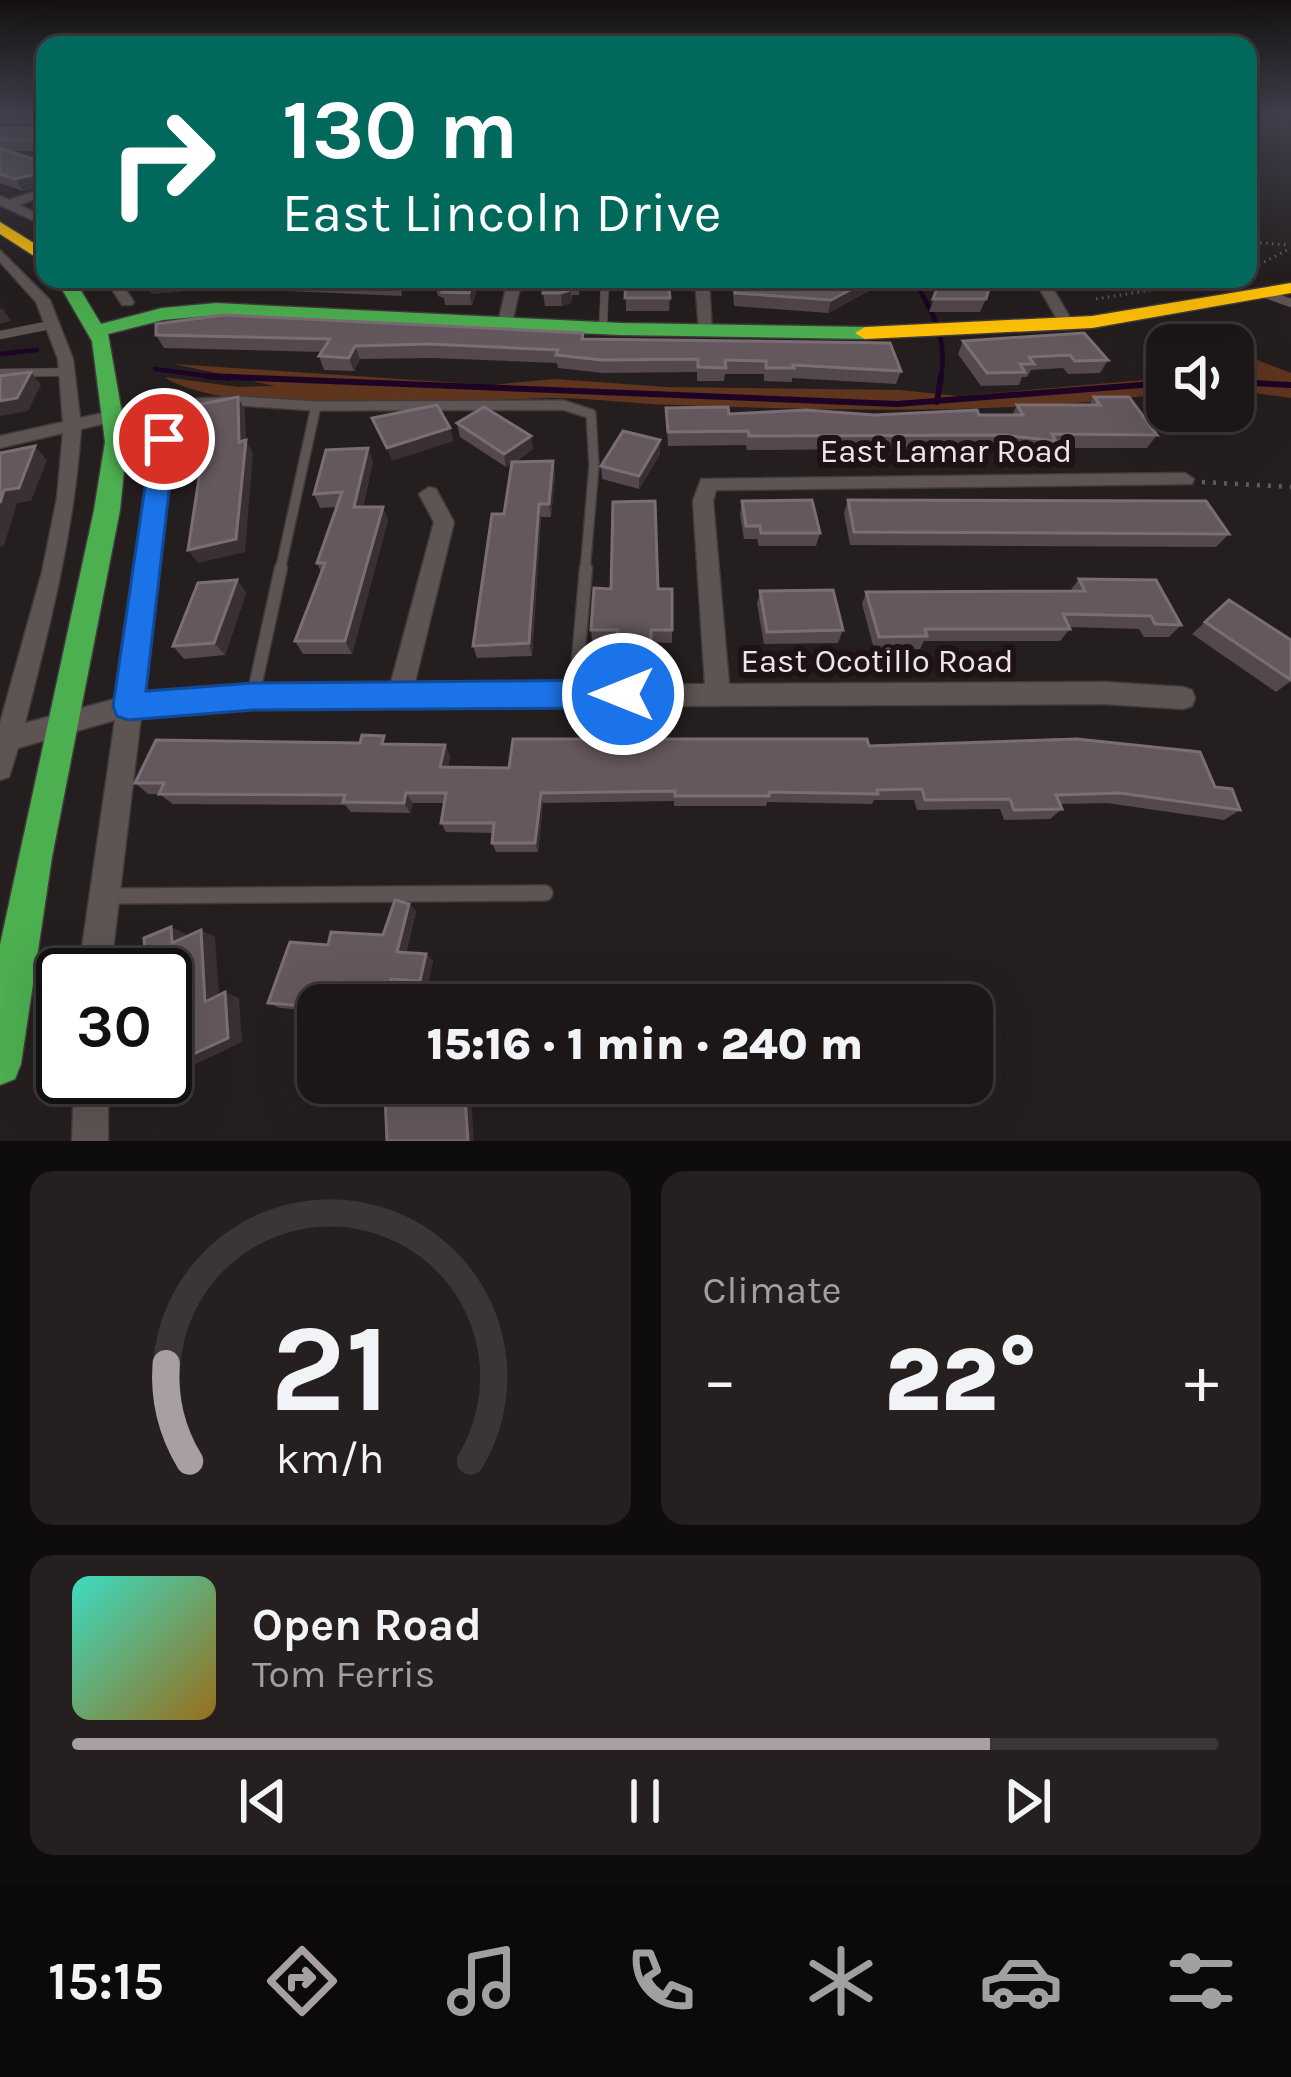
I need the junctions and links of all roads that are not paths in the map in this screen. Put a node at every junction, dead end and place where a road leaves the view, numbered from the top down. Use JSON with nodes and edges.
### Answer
{"nodes":[{"id":1,"x":36,"y":195,"type":"edge"},
{"id":2,"x":3,"y":210,"type":"edge"},
{"id":3,"x":36,"y":219,"type":"edge"},
{"id":4,"x":36,"y":248,"type":"edge"},
{"id":5,"x":4,"y":261,"type":"edge"},
{"id":6,"x":71,"y":288,"type":"edge"},
{"id":7,"x":121,"y":288,"type":"edge"},
{"id":8,"x":513,"y":288,"type":"edge"},
{"id":9,"x":604,"y":288,"type":"edge"},
{"id":10,"x":702,"y":288,"type":"edge"},
{"id":11,"x":1046,"y":288,"type":"edge"},
{"id":12,"x":1283,"y":295,"type":"edge"},
{"id":13,"x":127,"y":302,"type":"dead end"},
{"id":14,"x":1066,"y":321,"type":"junction"},
{"id":15,"x":505,"y":323,"type":"junction"},
{"id":16,"x":55,"y":325,"type":"junction"},
{"id":17,"x":602,"y":329,"type":"junction"},
{"id":18,"x":98,"y":331,"type":"junction"},
{"id":19,"x":707,"y":331,"type":"junction"},
{"id":20,"x":0,"y":335,"type":"edge"},
{"id":21,"x":68,"y":372,"type":"junction"},
{"id":22,"x":0,"y":373,"type":"edge"},
{"id":23,"x":162,"y":405,"type":"junction"},
{"id":24,"x":316,"y":406,"type":"junction"},
{"id":25,"x":116,"y":415,"type":"junction"},
{"id":26,"x":74,"y":427,"type":"junction"},
{"id":27,"x":0,"y":442,"type":"edge"},
{"id":28,"x":1185,"y":479,"type":"road end"},
{"id":29,"x":429,"y":494,"type":"dead end"},
{"id":30,"x":400,"y":694,"type":"junction"},
{"id":31,"x":575,"y":694,"type":"junction"},
{"id":32,"x":718,"y":694,"type":"junction"},
{"id":33,"x":253,"y":697,"type":"junction"},
{"id":34,"x":1184,"y":698,"type":"dead end"},
{"id":35,"x":128,"y":706,"type":"junction"},
{"id":36,"x":63,"y":724,"type":"junction"},
{"id":37,"x":4,"y":740,"type":"edge"},
{"id":38,"x":0,"y":768,"type":"edge"},
{"id":39,"x":545,"y":893,"type":"dead end"},
{"id":40,"x":106,"y":896,"type":"junction"},
{"id":41,"x":98,"y":948,"type":"edge"},
{"id":42,"x":0,"y":1064,"type":"edge"},
{"id":43,"x":91,"y":1104,"type":"edge"},
{"id":44,"x":90,"y":1141,"type":"edge"}],
"edges":[{"from":1,"to":2,"type":"street"},
{"from":2,"to":3,"type":"street"},
{"from":2,"to":4,"type":"street"},
{"from":5,"to":16,"type":"street"},
{"from":6,"to":18,"type":"street"},
{"from":7,"to":13,"type":"street"},
{"from":8,"to":15,"type":"street"},
{"from":9,"to":17,"type":"lane"},
{"from":10,"to":19,"type":"street"},
{"from":11,"to":14,"type":"street"},
{"from":12,"to":14,"type":"street"},
{"from":14,"to":19,"type":"street"},
{"from":15,"to":17,"type":"street"},
{"from":15,"to":18,"type":"street"},
{"from":16,"to":20,"type":"lane"},
{"from":16,"to":21,"type":"street"},
{"from":17,"to":19,"type":"street"},
{"from":18,"to":25,"type":"street"},
{"from":21,"to":22,"type":"lane"},
{"from":21,"to":26,"type":"street"},
{"from":23,"to":24,"type":"lane"},
{"from":23,"to":25,"type":"street"},
{"from":23,"to":35,"type":"street"},
{"from":24,"to":31,"type":"lane"},
{"from":24,"to":33,"type":"lane"},
{"from":25,"to":26,"type":"street"},
{"from":25,"to":36,"type":"street"},
{"from":26,"to":27,"type":"street"},
{"from":26,"to":37,"type":"street"},
{"from":28,"to":32,"type":"street","name":"East Lamar Road"},
{"from":29,"to":30,"type":"street"},
{"from":30,"to":31,"type":"street","name":"East Ocotillo Road"},
{"from":30,"to":33,"type":"street","name":"East Ocotillo Road"},
{"from":31,"to":32,"type":"street","name":"East Ocotillo Road"},
{"from":32,"to":34,"type":"street","name":"East Ocotillo Road"},
{"from":33,"to":35,"type":"street","name":"East Ocotillo Road"},
{"from":35,"to":36,"type":"street","name":"East Ocotillo Road"},
{"from":35,"to":40,"type":"street"},
{"from":36,"to":37,"type":"street","name":"East Ocotillo Road"},
{"from":36,"to":42,"type":"street"},
{"from":37,"to":38,"type":"street"},
{"from":39,"to":40,"type":"lane"},
{"from":40,"to":41,"type":"street"},
{"from":43,"to":44,"type":"street"}]}
